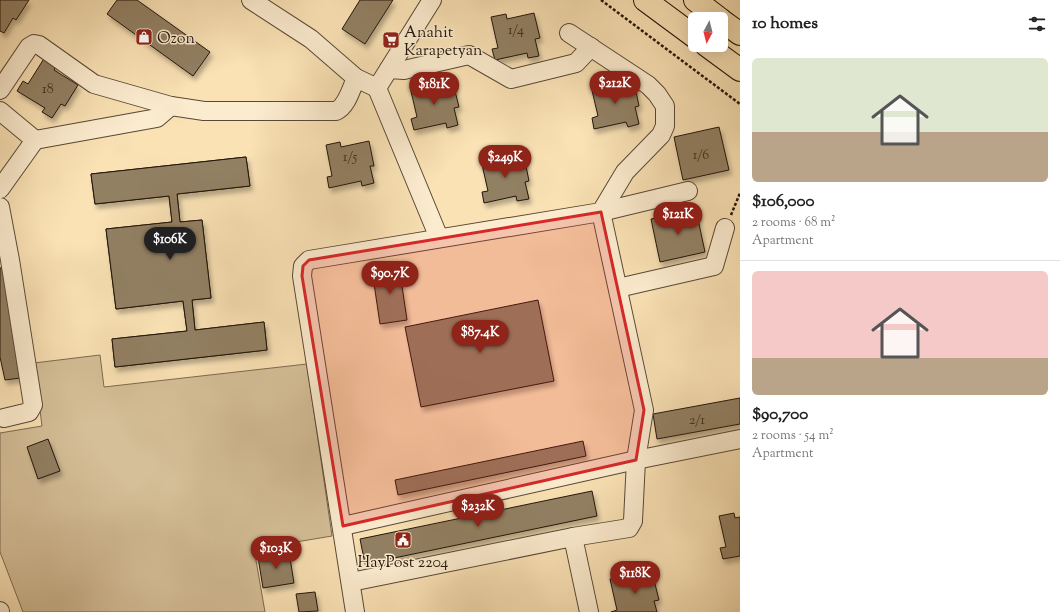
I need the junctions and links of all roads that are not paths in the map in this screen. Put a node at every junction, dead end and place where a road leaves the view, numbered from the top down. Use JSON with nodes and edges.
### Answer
{"nodes":[{"id":1,"x":251,"y":0,"type":"edge"},
{"id":2,"x":432,"y":0,"type":"edge"},
{"id":3,"x":645,"y":0,"type":"edge"},
{"id":4,"x":695,"y":0,"type":"edge"},
{"id":5,"x":711,"y":12,"type":"edge"},
{"id":6,"x":728,"y":25,"type":"edge"},
{"id":7,"x":569,"y":32,"type":"dead end"},
{"id":8,"x":688,"y":32,"type":"edge"},
{"id":9,"x":740,"y":34,"type":"edge"},
{"id":10,"x":591,"y":47,"type":"junction"},
{"id":11,"x":716,"y":52,"type":"edge"},
{"id":12,"x":389,"y":69,"type":"junction"},
{"id":13,"x":740,"y":70,"type":"edge"},
{"id":14,"x":356,"y":78,"type":"junction"},
{"id":15,"x":377,"y":88,"type":"junction"},
{"id":16,"x":0,"y":90,"type":"edge"},
{"id":17,"x":170,"y":106,"type":"junction"},
{"id":18,"x":0,"y":111,"type":"edge"},
{"id":19,"x":35,"y":140,"type":"junction"},
{"id":20,"x":0,"y":189,"type":"edge"},
{"id":21,"x":688,"y":190,"type":"dead end"},
{"id":22,"x":0,"y":208,"type":"edge"},
{"id":23,"x":601,"y":212,"type":"junction"},
{"id":24,"x":726,"y":228,"type":"road end"},
{"id":25,"x":439,"y":238,"type":"junction"},
{"id":26,"x":618,"y":288,"type":"junction"},
{"id":27,"x":4,"y":418,"type":"dead end"},
{"id":28,"x":740,"y":439,"type":"edge"},
{"id":29,"x":636,"y":460,"type":"junction"},
{"id":30,"x":343,"y":526,"type":"junction"},
{"id":31,"x":574,"y":538,"type":"junction"},
{"id":32,"x":351,"y":582,"type":"junction"},
{"id":33,"x":356,"y":612,"type":"edge"},
{"id":34,"x":589,"y":612,"type":"edge"}],
"edges":[{"from":1,"to":14,"type":"street"},
{"from":2,"to":12,"type":"street"},
{"from":3,"to":8,"type":"main road"},
{"from":4,"to":5,"type":"main road"},
{"from":6,"to":9,"type":"main road"},
{"from":7,"to":10,"type":"street"},
{"from":10,"to":12,"type":"street"},
{"from":10,"to":23,"type":"street"},
{"from":11,"to":13,"type":"main road"},
{"from":12,"to":15,"type":"street"},
{"from":14,"to":15,"type":"street"},
{"from":14,"to":17,"type":"street"},
{"from":15,"to":25,"type":"street"},
{"from":16,"to":17,"type":"street"},
{"from":17,"to":19,"type":"street"},
{"from":18,"to":19,"type":"street"},
{"from":19,"to":20,"type":"street"},
{"from":21,"to":23,"type":"street"},
{"from":22,"to":27,"type":"street"},
{"from":23,"to":25,"type":"street"},
{"from":23,"to":26,"type":"street"},
{"from":24,"to":26,"type":"street"},
{"from":25,"to":30,"type":"street"},
{"from":26,"to":29,"type":"street"},
{"from":28,"to":29,"type":"street"},
{"from":29,"to":30,"type":"street"},
{"from":29,"to":31,"type":"street"},
{"from":30,"to":32,"type":"street"},
{"from":31,"to":32,"type":"street"},
{"from":31,"to":34,"type":"street"},
{"from":32,"to":33,"type":"street"}]}
